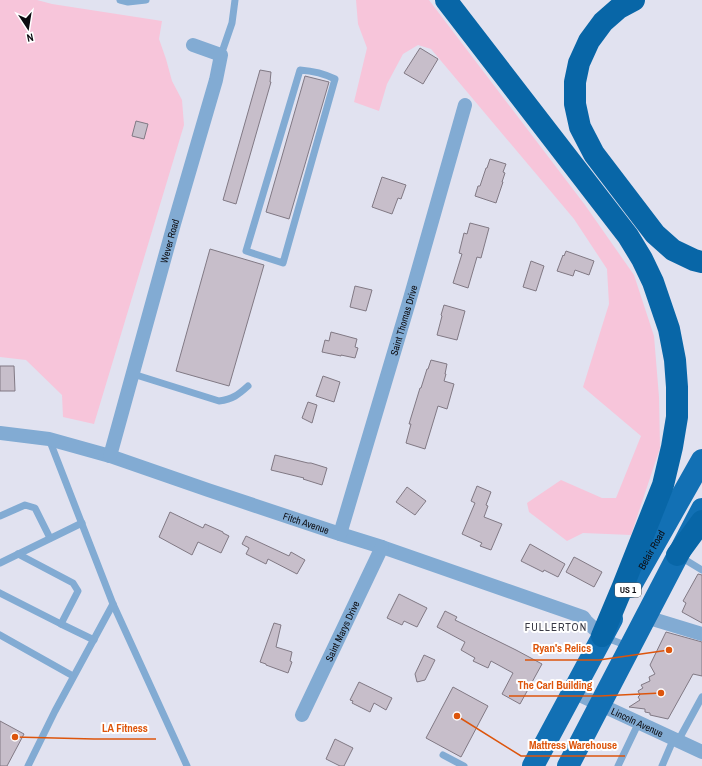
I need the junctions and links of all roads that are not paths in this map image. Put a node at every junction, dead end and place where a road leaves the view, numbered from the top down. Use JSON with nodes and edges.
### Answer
{"nodes":[{"id":1,"x":120,"y":0,"type":"edge"},
{"id":2,"x":146,"y":0,"type":"edge"},
{"id":3,"x":235,"y":0,"type":"edge"},
{"id":4,"x":446,"y":0,"type":"edge"},
{"id":5,"x":634,"y":0,"type":"edge"},
{"id":6,"x":193,"y":45,"type":"dead end"},
{"id":7,"x":221,"y":55,"type":"junction"},
{"id":8,"x":465,"y":105,"type":"dead end"},
{"id":9,"x":702,"y":262,"type":"edge"},
{"id":10,"x":283,"y":263,"type":"joint"},
{"id":11,"x":133,"y":374,"type":"junction"},
{"id":12,"x":248,"y":386,"type":"dead end"},
{"id":13,"x":0,"y":433,"type":"edge"},
{"id":14,"x":49,"y":439,"type":"junction"},
{"id":15,"x":110,"y":456,"type":"junction"},
{"id":16,"x":702,"y":460,"type":"edge"},
{"id":17,"x":702,"y":509,"type":"edge"},
{"id":18,"x":0,"y":516,"type":"edge"},
{"id":19,"x":702,"y":521,"type":"edge"},
{"id":20,"x":82,"y":523,"type":"junction"},
{"id":21,"x":340,"y":534,"type":"junction"},
{"id":22,"x":50,"y":538,"type":"junction"},
{"id":23,"x":382,"y":547,"type":"junction"},
{"id":24,"x":18,"y":554,"type":"junction"},
{"id":25,"x":678,"y":555,"type":"junction"},
{"id":26,"x":0,"y":563,"type":"edge"},
{"id":27,"x":702,"y":570,"type":"edge"},
{"id":28,"x":0,"y":593,"type":"edge"},
{"id":29,"x":113,"y":604,"type":"junction"},
{"id":30,"x":646,"y":617,"type":"junction"},
{"id":31,"x":61,"y":624,"type":"junction"},
{"id":32,"x":702,"y":634,"type":"edge"},
{"id":33,"x":0,"y":635,"type":"edge"},
{"id":34,"x":602,"y":636,"type":"junction"},
{"id":35,"x":94,"y":640,"type":"junction"},
{"id":36,"x":630,"y":647,"type":"junction"},
{"id":37,"x":74,"y":676,"type":"junction"},
{"id":38,"x":572,"y":692,"type":"junction"},
{"id":39,"x":702,"y":696,"type":"edge"},
{"id":40,"x":600,"y":705,"type":"junction"},
{"id":41,"x":302,"y":715,"type":"dead end"},
{"id":42,"x":639,"y":722,"type":"junction"},
{"id":43,"x":676,"y":740,"type":"junction"},
{"id":44,"x":702,"y":752,"type":"edge"},
{"id":45,"x":443,"y":755,"type":"dead end"},
{"id":46,"x":28,"y":766,"type":"edge"},
{"id":47,"x":187,"y":766,"type":"edge"},
{"id":48,"x":464,"y":766,"type":"edge"},
{"id":49,"x":533,"y":766,"type":"edge"},
{"id":50,"x":568,"y":766,"type":"edge"},
{"id":51,"x":618,"y":766,"type":"edge"},
{"id":52,"x":662,"y":766,"type":"edge"}],
"edges":[{"from":1,"to":2,"type":"lane"},
{"from":3,"to":7,"type":"lane"},
{"from":4,"to":34,"type":"highway"},
{"from":5,"to":9,"type":"highway"},
{"from":6,"to":7,"type":"street"},
{"from":7,"to":11,"type":"street","name":"Wever Road"},
{"from":8,"to":21,"type":"street","name":"Saint Thomas Drive"},
{"from":10,"to":10,"type":"lane"},
{"from":11,"to":12,"type":"lane"},
{"from":11,"to":15,"type":"street","name":"Wever Road"},
{"from":13,"to":14,"type":"street","name":"Fitch Avenue"},
{"from":14,"to":15,"type":"street","name":"Fitch Avenue"},
{"from":14,"to":20,"type":"lane"},
{"from":15,"to":21,"type":"street","name":"Fitch Avenue"},
{"from":16,"to":34,"type":"highway","name":"Belair Road","number":"US 1"},
{"from":17,"to":25,"type":"highway","number":"US 1"},
{"from":18,"to":22,"type":"lane"},
{"from":19,"to":25,"type":"highway"},
{"from":20,"to":22,"type":"lane"},
{"from":20,"to":29,"type":"lane"},
{"from":21,"to":23,"type":"street","name":"Fitch Avenue"},
{"from":22,"to":24,"type":"lane"},
{"from":23,"to":34,"type":"street","name":"Fitch Avenue"},
{"from":23,"to":41,"type":"street","name":"Saint Marys Drive"},
{"from":24,"to":26,"type":"lane"},
{"from":24,"to":31,"type":"lane"},
{"from":25,"to":27,"type":"lane"},
{"from":25,"to":30,"type":"highway","number":"US 1"},
{"from":28,"to":31,"type":"lane"},
{"from":29,"to":35,"type":"lane"},
{"from":29,"to":47,"type":"lane"},
{"from":30,"to":32,"type":"street"},
{"from":30,"to":36,"type":"highway","number":"US 1"},
{"from":31,"to":35,"type":"lane"},
{"from":33,"to":37,"type":"lane"},
{"from":34,"to":36,"type":"lane"},
{"from":34,"to":38,"type":"highway","name":"Belair Road","number":"US 1"},
{"from":35,"to":37,"type":"lane"},
{"from":36,"to":40,"type":"highway","number":"US 1"},
{"from":37,"to":46,"type":"lane"},
{"from":38,"to":40,"type":"street","name":"Lincoln Avenue"},
{"from":38,"to":49,"type":"highway","name":"Belair Road","number":"US 1"},
{"from":39,"to":43,"type":"lane"},
{"from":40,"to":42,"type":"street","name":"Lincoln Avenue"},
{"from":40,"to":50,"type":"highway","number":"US 1"},
{"from":42,"to":43,"type":"street","name":"Lincoln Avenue"},
{"from":42,"to":51,"type":"lane"},
{"from":43,"to":44,"type":"street","name":"Lincoln Avenue"},
{"from":43,"to":52,"type":"lane"},
{"from":45,"to":48,"type":"lane"}]}
